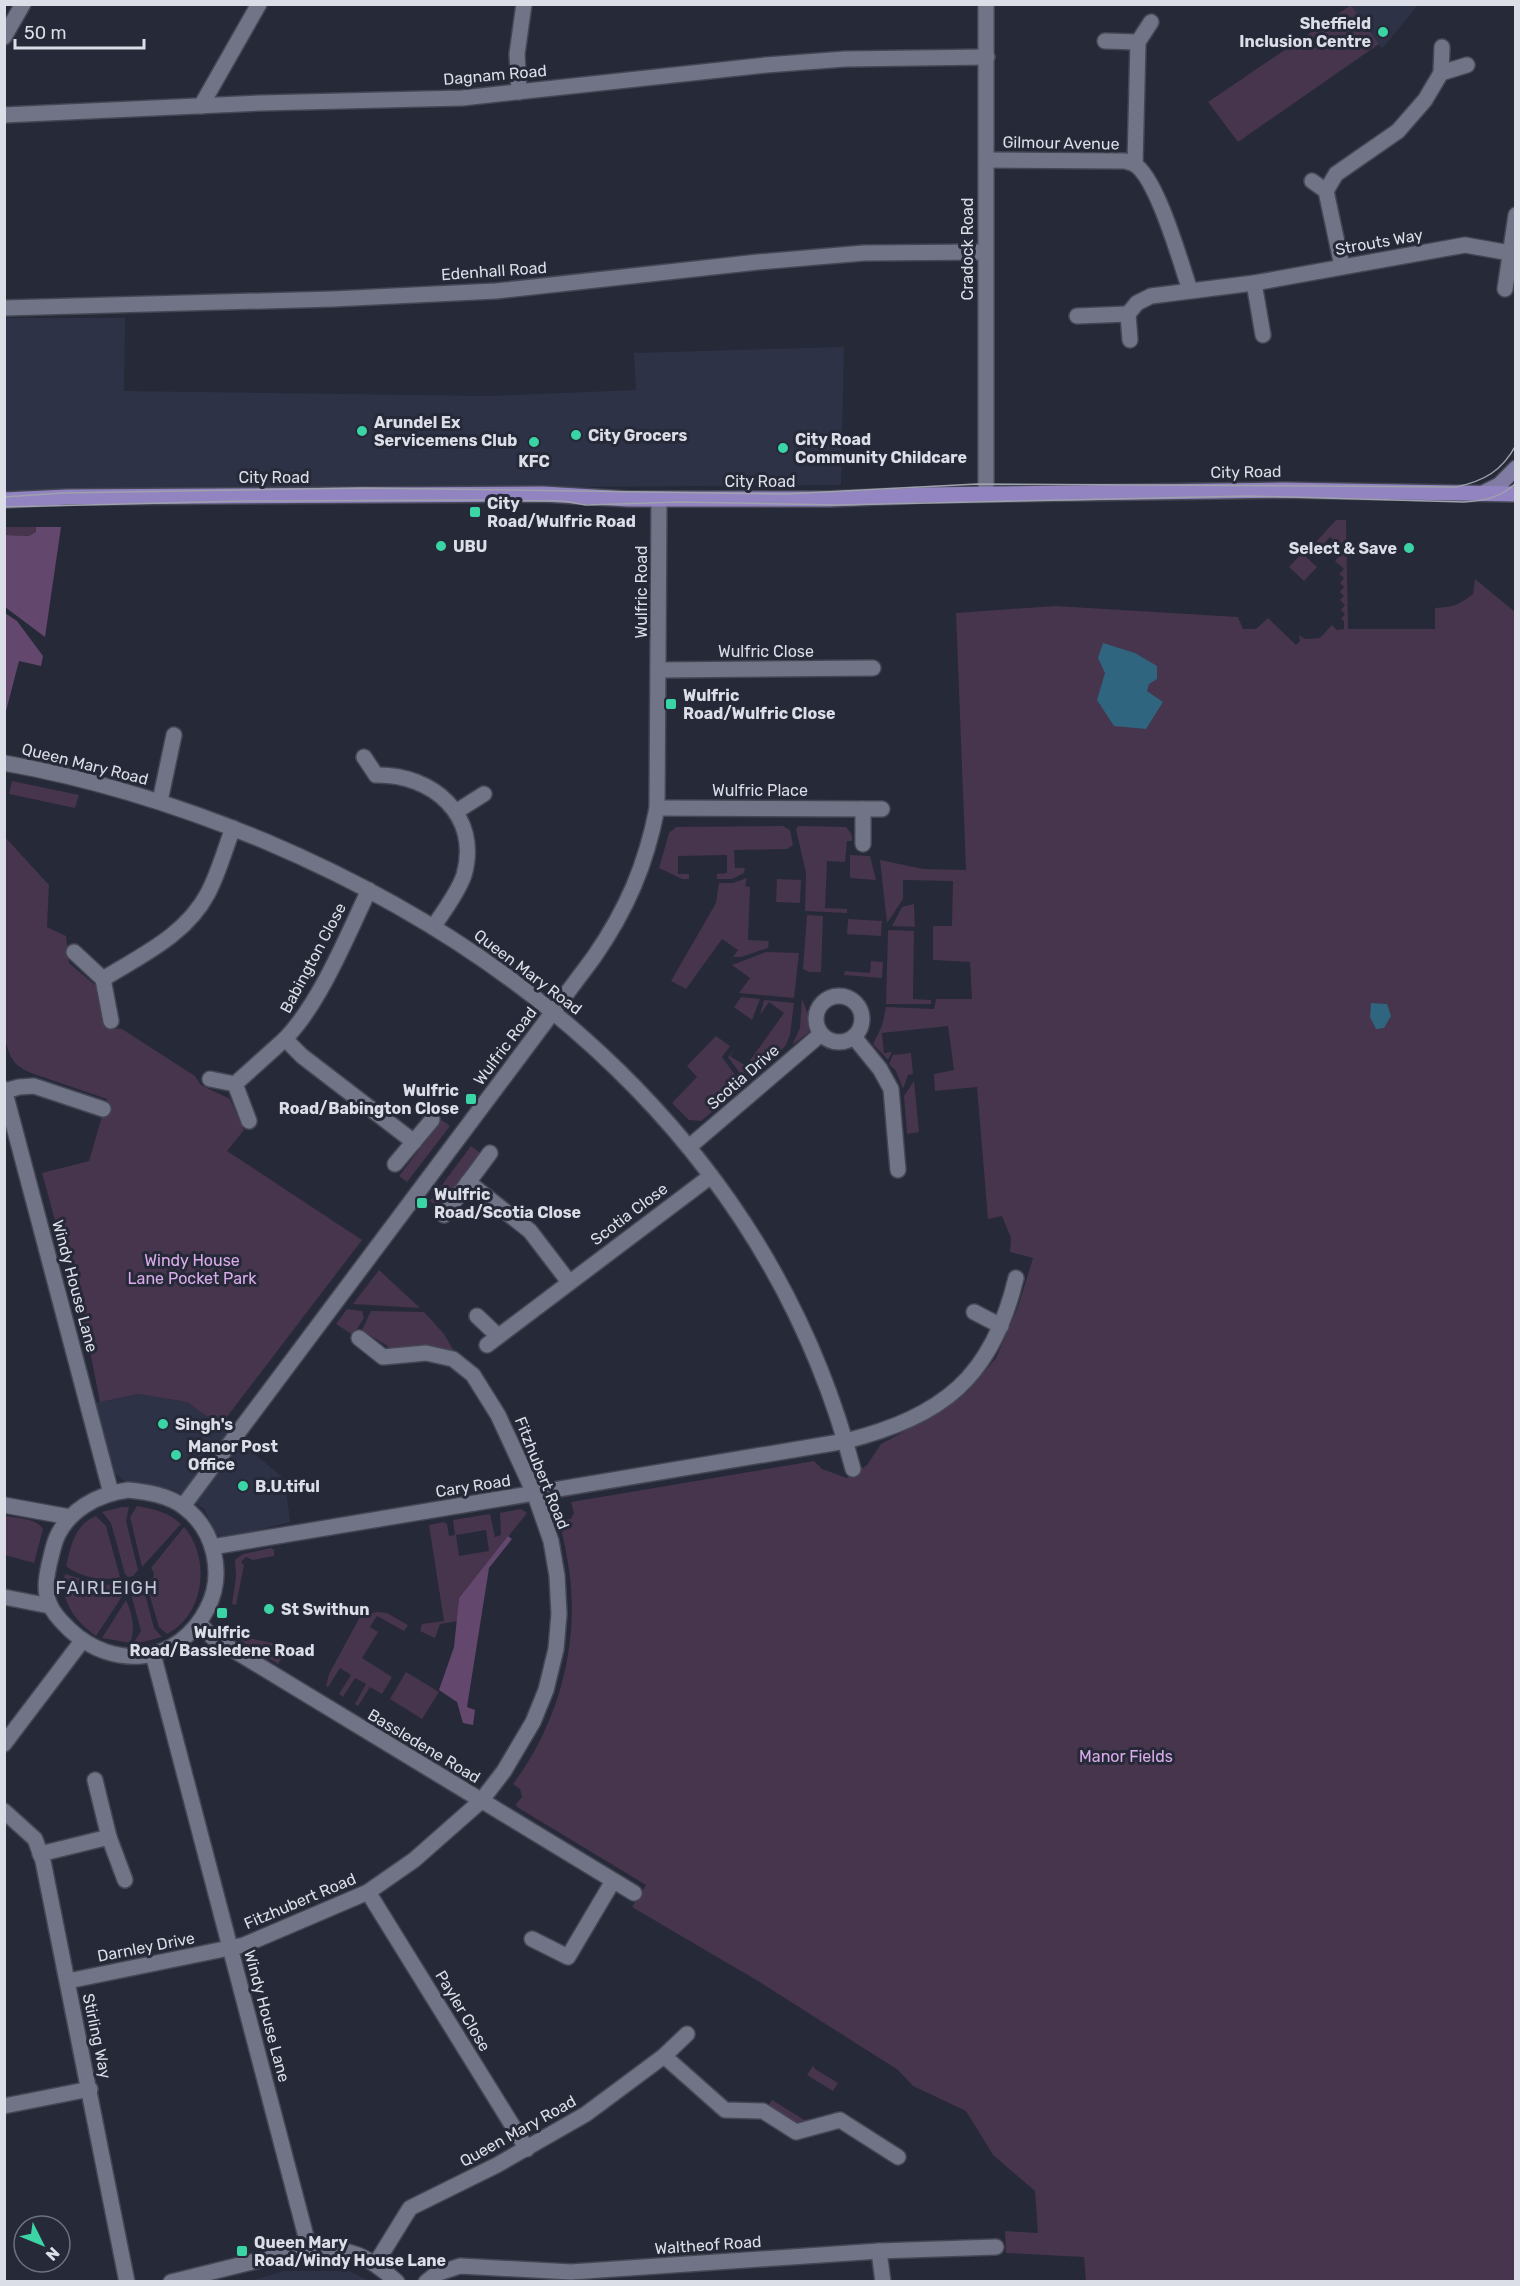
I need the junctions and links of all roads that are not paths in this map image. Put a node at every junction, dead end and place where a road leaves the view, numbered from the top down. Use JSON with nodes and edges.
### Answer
{"nodes":[{"id":1,"x":23,"y":4,"type":"edge"},
{"id":2,"x":259,"y":4,"type":"edge"},
{"id":3,"x":524,"y":4,"type":"edge"},
{"id":4,"x":986,"y":4,"type":"edge"},
{"id":5,"x":1151,"y":22,"type":"dead end"},
{"id":6,"x":4,"y":37,"type":"edge"},
{"id":7,"x":1105,"y":41,"type":"dead end"},
{"id":8,"x":1138,"y":42,"type":"junction"},
{"id":9,"x":1442,"y":46,"type":"dead end"},
{"id":10,"x":987,"y":57,"type":"junction"},
{"id":11,"x":1467,"y":65,"type":"dead end"},
{"id":12,"x":1441,"y":73,"type":"junction"},
{"id":13,"x":519,"y":92,"type":"junction"},
{"id":14,"x":201,"y":106,"type":"junction"},
{"id":15,"x":4,"y":115,"type":"edge"},
{"id":16,"x":986,"y":160,"type":"junction"},
{"id":17,"x":1135,"y":164,"type":"junction"},
{"id":18,"x":1312,"y":181,"type":"dead end"},
{"id":19,"x":1326,"y":191,"type":"junction"},
{"id":20,"x":1515,"y":215,"type":"edge"},
{"id":21,"x":985,"y":252,"type":"junction"},
{"id":22,"x":1510,"y":253,"type":"junction"},
{"id":23,"x":1342,"y":266,"type":"junction"},
{"id":24,"x":1254,"y":283,"type":"junction"},
{"id":25,"x":1505,"y":289,"type":"dead end"},
{"id":26,"x":1190,"y":290,"type":"junction"},
{"id":27,"x":4,"y":308,"type":"edge"},
{"id":28,"x":1128,"y":314,"type":"junction"},
{"id":29,"x":1077,"y":316,"type":"dead end"},
{"id":30,"x":1263,"y":335,"type":"dead end"},
{"id":31,"x":1130,"y":340,"type":"dead end"},
{"id":32,"x":1515,"y":468,"type":"edge"},
{"id":33,"x":1483,"y":493,"type":"junction"},
{"id":34,"x":986,"y":494,"type":"junction"},
{"id":35,"x":1515,"y":494,"type":"edge"},
{"id":36,"x":659,"y":499,"type":"junction"},
{"id":37,"x":4,"y":500,"type":"edge"},
{"id":38,"x":873,"y":668,"type":"dead end"},
{"id":39,"x":658,"y":670,"type":"junction"},
{"id":40,"x":174,"y":735,"type":"dead end"},
{"id":41,"x":364,"y":757,"type":"dead end"},
{"id":42,"x":4,"y":763,"type":"edge"},
{"id":43,"x":484,"y":794,"type":"dead end"},
{"id":44,"x":160,"y":801,"type":"junction"},
{"id":45,"x":657,"y":807,"type":"junction"},
{"id":46,"x":863,"y":808,"type":"junction"},
{"id":47,"x":882,"y":809,"type":"dead end"},
{"id":48,"x":457,"y":811,"type":"junction"},
{"id":49,"x":233,"y":828,"type":"junction"},
{"id":50,"x":863,"y":844,"type":"dead end"},
{"id":51,"x":369,"y":890,"type":"junction"},
{"id":52,"x":433,"y":927,"type":"junction"},
{"id":53,"x":74,"y":952,"type":"dead end"},
{"id":54,"x":103,"y":980,"type":"junction"},
{"id":55,"x":554,"y":1011,"type":"junction"},
{"id":56,"x":111,"y":1021,"type":"dead end"},
{"id":57,"x":821,"y":1034,"type":"junction"},
{"id":58,"x":854,"y":1037,"type":"junction"},
{"id":59,"x":285,"y":1039,"type":"junction"},
{"id":60,"x":210,"y":1079,"type":"dead end"},
{"id":61,"x":235,"y":1084,"type":"junction"},
{"id":62,"x":5,"y":1090,"type":"edge"},
{"id":63,"x":103,"y":1109,"type":"dead end"},
{"id":64,"x":432,"y":1120,"type":"dead end"},
{"id":65,"x":249,"y":1121,"type":"dead end"},
{"id":66,"x":414,"y":1143,"type":"junction"},
{"id":67,"x":689,"y":1147,"type":"junction"},
{"id":68,"x":490,"y":1152,"type":"dead end"},
{"id":69,"x":395,"y":1164,"type":"dead end"},
{"id":70,"x":898,"y":1170,"type":"dead end"},
{"id":71,"x":711,"y":1176,"type":"junction"},
{"id":72,"x":468,"y":1182,"type":"junction"},
{"id":73,"x":444,"y":1215,"type":"dead end"},
{"id":74,"x":1016,"y":1278,"type":"dead end"},
{"id":75,"x":569,"y":1282,"type":"junction"},
{"id":76,"x":974,"y":1312,"type":"dead end"},
{"id":77,"x":477,"y":1317,"type":"dead end"},
{"id":78,"x":1001,"y":1326,"type":"junction"},
{"id":79,"x":359,"y":1338,"type":"dead end"},
{"id":80,"x":846,"y":1441,"type":"junction"},
{"id":81,"x":853,"y":1469,"type":"dead end"},
{"id":82,"x":111,"y":1493,"type":"junction"},
{"id":83,"x":535,"y":1495,"type":"junction"},
{"id":84,"x":4,"y":1505,"type":"edge"},
{"id":85,"x":183,"y":1506,"type":"junction"},
{"id":86,"x":70,"y":1517,"type":"junction"},
{"id":87,"x":212,"y":1548,"type":"junction"},
{"id":88,"x":4,"y":1597,"type":"edge"},
{"id":89,"x":50,"y":1606,"type":"junction"},
{"id":90,"x":200,"y":1623,"type":"junction"},
{"id":91,"x":82,"y":1641,"type":"junction"},
{"id":92,"x":153,"y":1654,"type":"junction"},
{"id":93,"x":4,"y":1744,"type":"edge"},
{"id":94,"x":95,"y":1780,"type":"dead end"},
{"id":95,"x":481,"y":1802,"type":"junction"},
{"id":96,"x":4,"y":1811,"type":"edge"},
{"id":97,"x":109,"y":1837,"type":"junction"},
{"id":98,"x":40,"y":1854,"type":"junction"},
{"id":99,"x":125,"y":1880,"type":"dead end"},
{"id":100,"x":613,"y":1881,"type":"junction"},
{"id":101,"x":368,"y":1892,"type":"junction"},
{"id":102,"x":634,"y":1893,"type":"dead end"},
{"id":103,"x":532,"y":1939,"type":"dead end"},
{"id":104,"x":231,"y":1948,"type":"junction"},
{"id":105,"x":68,"y":1981,"type":"junction"},
{"id":106,"x":687,"y":2034,"type":"dead end"},
{"id":107,"x":664,"y":2056,"type":"junction"},
{"id":108,"x":90,"y":2089,"type":"junction"},
{"id":109,"x":4,"y":2106,"type":"edge"},
{"id":110,"x":527,"y":2149,"type":"junction"},
{"id":111,"x":898,"y":2157,"type":"dead end"},
{"id":112,"x":996,"y":2247,"type":"dead end"},
{"id":113,"x":309,"y":2248,"type":"junction"},
{"id":114,"x":879,"y":2251,"type":"junction"},
{"id":115,"x":376,"y":2263,"type":"junction"},
{"id":116,"x":128,"y":2282,"type":"edge"},
{"id":117,"x":171,"y":2282,"type":"edge"},
{"id":118,"x":397,"y":2282,"type":"edge"},
{"id":119,"x":426,"y":2282,"type":"edge"},
{"id":120,"x":883,"y":2282,"type":"edge"}],
"edges":[{"from":1,"to":6,"type":"street"},
{"from":2,"to":14,"type":"street"},
{"from":3,"to":13,"type":"street"},
{"from":4,"to":10,"type":"street","name":"Cradock Road"},
{"from":5,"to":8,"type":"street"},
{"from":7,"to":8,"type":"street"},
{"from":8,"to":17,"type":"street","name":"Gilmour Avenue"},
{"from":9,"to":12,"type":"street"},
{"from":10,"to":13,"type":"street","name":"Dagnam Road"},
{"from":10,"to":16,"type":"street","name":"Cradock Road"},
{"from":11,"to":12,"type":"street"},
{"from":12,"to":19,"type":"street"},
{"from":13,"to":14,"type":"street","name":"Dagnam Road"},
{"from":14,"to":15,"type":"street","name":"Dagnam Road"},
{"from":16,"to":17,"type":"street","name":"Gilmour Avenue"},
{"from":16,"to":21,"type":"street","name":"Cradock Road"},
{"from":17,"to":26,"type":"street","name":"Gilmour Avenue"},
{"from":18,"to":19,"type":"street"},
{"from":19,"to":23,"type":"street"},
{"from":20,"to":22,"type":"street"},
{"from":21,"to":27,"type":"street","name":"Edenhall Road"},
{"from":21,"to":34,"type":"street","name":"Cradock Road"},
{"from":22,"to":23,"type":"street","name":"Strouts Way"},
{"from":22,"to":25,"type":"street"},
{"from":23,"to":24,"type":"street","name":"Strouts Way"},
{"from":24,"to":26,"type":"street","name":"Strouts Way"},
{"from":24,"to":30,"type":"street"},
{"from":26,"to":28,"type":"street","name":"Strouts Way"},
{"from":28,"to":29,"type":"street"},
{"from":28,"to":31,"type":"street"},
{"from":32,"to":33,"type":"street"},
{"from":33,"to":34,"type":"main road","name":"City Road"},
{"from":33,"to":35,"type":"main road","name":"City Road"},
{"from":34,"to":36,"type":"main road","name":"City Road"},
{"from":36,"to":37,"type":"main road","name":"City Road"},
{"from":36,"to":39,"type":"street","name":"Wulfric Road"},
{"from":38,"to":39,"type":"street","name":"Wulfric Close"},
{"from":39,"to":45,"type":"street","name":"Wulfric Road"},
{"from":40,"to":44,"type":"street"},
{"from":41,"to":48,"type":"street"},
{"from":42,"to":44,"type":"street","name":"Queen Mary Road"},
{"from":43,"to":48,"type":"street"},
{"from":44,"to":49,"type":"street","name":"Queen Mary Road"},
{"from":45,"to":46,"type":"street","name":"Wulfric Place"},
{"from":45,"to":55,"type":"street","name":"Wulfric Road"},
{"from":46,"to":47,"type":"street","name":"Wulfric Place"},
{"from":46,"to":50,"type":"street"},
{"from":48,"to":52,"type":"street"},
{"from":49,"to":51,"type":"street","name":"Queen Mary Road"},
{"from":49,"to":54,"type":"street"},
{"from":51,"to":52,"type":"street","name":"Queen Mary Road"},
{"from":51,"to":59,"type":"street","name":"Babington Close"},
{"from":52,"to":55,"type":"street","name":"Queen Mary Road"},
{"from":53,"to":54,"type":"street"},
{"from":54,"to":56,"type":"street"},
{"from":55,"to":67,"type":"street","name":"Queen Mary Road"},
{"from":55,"to":85,"type":"street","name":"Wulfric Road"},
{"from":57,"to":58,"type":"street"},
{"from":57,"to":58,"type":"street"},
{"from":57,"to":67,"type":"street","name":"Scotia Drive"},
{"from":58,"to":70,"type":"street"},
{"from":59,"to":61,"type":"street","name":"Babington Close"},
{"from":59,"to":66,"type":"street","name":"Babington Close"},
{"from":60,"to":61,"type":"street"},
{"from":61,"to":65,"type":"street"},
{"from":62,"to":63,"type":"street"},
{"from":62,"to":82,"type":"street","name":"Windy House Lane"},
{"from":64,"to":66,"type":"street"},
{"from":66,"to":69,"type":"street"},
{"from":67,"to":71,"type":"street","name":"Queen Mary Road"},
{"from":68,"to":72,"type":"street"},
{"from":71,"to":75,"type":"street","name":"Scotia Close"},
{"from":71,"to":80,"type":"street","name":"Queen Mary Road"},
{"from":72,"to":73,"type":"street"},
{"from":72,"to":75,"type":"street"},
{"from":74,"to":78,"type":"street","name":"Cary Road"},
{"from":75,"to":77,"type":"street","name":"Scotia Close"},
{"from":76,"to":78,"type":"street"},
{"from":78,"to":80,"type":"street","name":"Cary Road"},
{"from":79,"to":83,"type":"street","name":"Fitzhubert Road"},
{"from":80,"to":81,"type":"street","name":"Queen Mary Road"},
{"from":80,"to":83,"type":"street","name":"Cary Road"},
{"from":82,"to":85,"type":"street"},
{"from":82,"to":86,"type":"street"},
{"from":83,"to":87,"type":"street","name":"Cary Road"},
{"from":83,"to":95,"type":"street","name":"Fitzhubert Road"},
{"from":84,"to":86,"type":"street"},
{"from":85,"to":87,"type":"street"},
{"from":86,"to":89,"type":"street"},
{"from":87,"to":90,"type":"street"},
{"from":88,"to":89,"type":"street"},
{"from":89,"to":91,"type":"street"},
{"from":90,"to":92,"type":"street"},
{"from":90,"to":95,"type":"street","name":"Bassledene Road"},
{"from":91,"to":92,"type":"street"},
{"from":91,"to":93,"type":"street"},
{"from":92,"to":104,"type":"street","name":"Windy House Lane"},
{"from":94,"to":97,"type":"street"},
{"from":95,"to":100,"type":"street","name":"Bassledene Road"},
{"from":95,"to":101,"type":"street","name":"Fitzhubert Road"},
{"from":96,"to":98,"type":"street","name":"Stirling Way"},
{"from":97,"to":98,"type":"street"},
{"from":97,"to":99,"type":"street"},
{"from":98,"to":105,"type":"street","name":"Stirling Way"},
{"from":100,"to":102,"type":"street","name":"Bassledene Road"},
{"from":100,"to":103,"type":"street"},
{"from":101,"to":104,"type":"street","name":"Fitzhubert Road"},
{"from":101,"to":110,"type":"street","name":"Payler Close"},
{"from":104,"to":105,"type":"street","name":"Darnley Drive"},
{"from":104,"to":113,"type":"street","name":"Windy House Lane"},
{"from":105,"to":108,"type":"street","name":"Stirling Way"},
{"from":106,"to":107,"type":"street","name":"Queen Mary Road"},
{"from":107,"to":110,"type":"street","name":"Queen Mary Road"},
{"from":107,"to":111,"type":"street"},
{"from":108,"to":109,"type":"street"},
{"from":108,"to":116,"type":"street","name":"Stirling Way"},
{"from":110,"to":115,"type":"street","name":"Queen Mary Road"},
{"from":112,"to":114,"type":"street","name":"Waltheof Road"},
{"from":113,"to":115,"type":"street"},
{"from":113,"to":117,"type":"street"},
{"from":114,"to":119,"type":"street","name":"Waltheof Road"},
{"from":114,"to":120,"type":"street"},
{"from":115,"to":118,"type":"street"}]}
